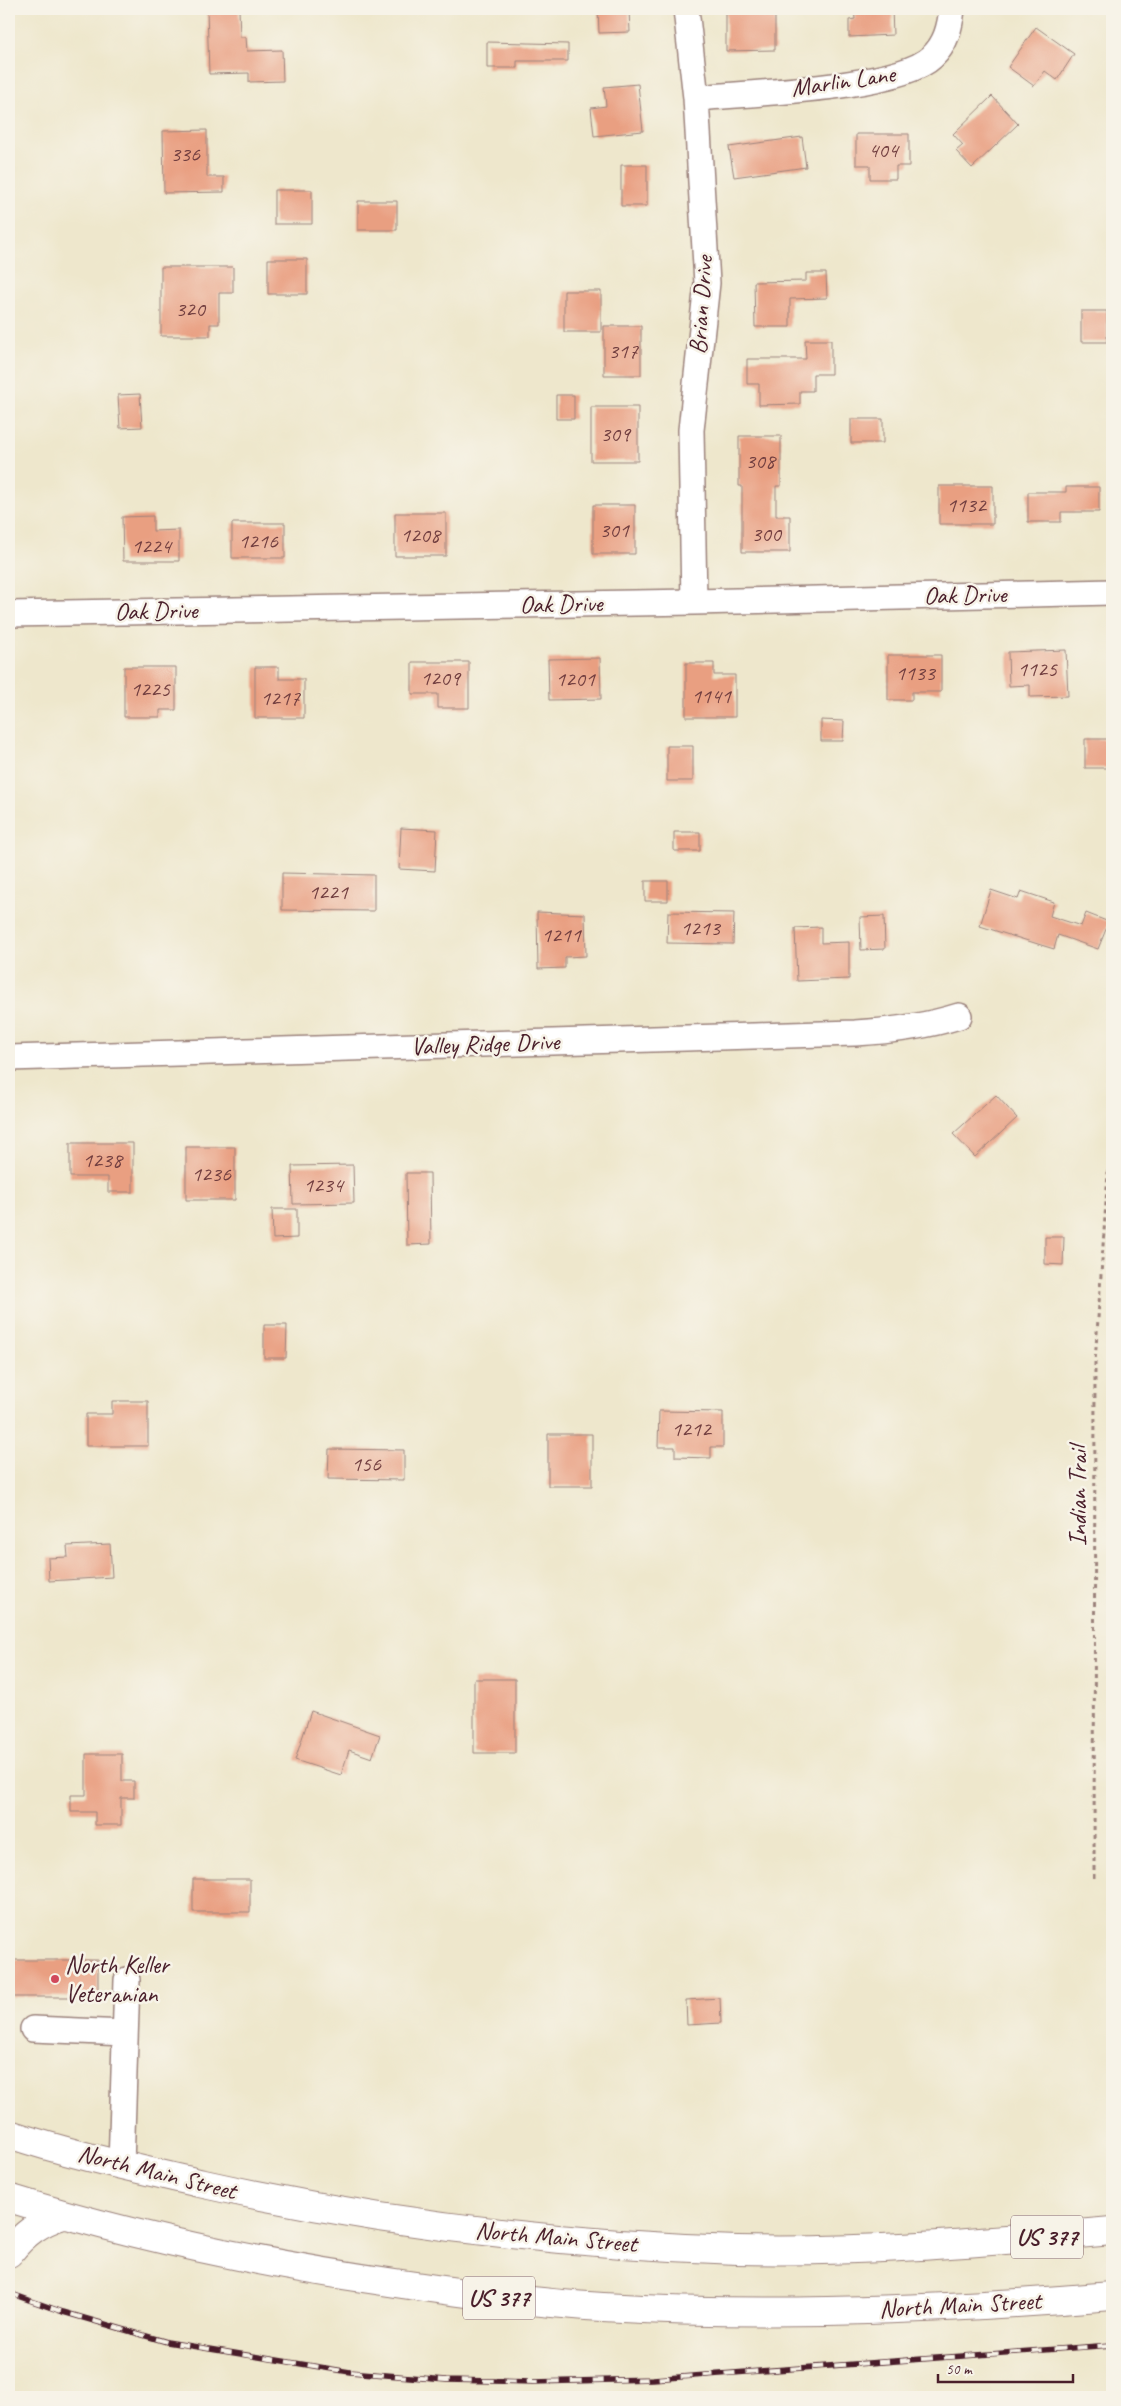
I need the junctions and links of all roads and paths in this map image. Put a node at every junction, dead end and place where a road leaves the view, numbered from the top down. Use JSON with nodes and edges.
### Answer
{"nodes":[{"id":1,"x":686,"y":9,"type":"edge"},
{"id":2,"x":952,"y":9,"type":"edge"},
{"id":3,"x":696,"y":98,"type":"junction"},
{"id":4,"x":1112,"y":592,"type":"edge"},
{"id":5,"x":694,"y":602,"type":"junction"},
{"id":6,"x":9,"y":614,"type":"edge"},
{"id":7,"x":959,"y":1016,"type":"dead end"},
{"id":8,"x":9,"y":1058,"type":"edge"},
{"id":9,"x":1112,"y":1115,"type":"edge"},
{"id":10,"x":1094,"y":1878,"type":"dead end"},
{"id":11,"x":127,"y":1980,"type":"dead end"},
{"id":12,"x":33,"y":2029,"type":"dead end"},
{"id":13,"x":125,"y":2033,"type":"junction"},
{"id":14,"x":9,"y":2134,"type":"edge"},
{"id":15,"x":121,"y":2165,"type":"junction"},
{"id":16,"x":9,"y":2198,"type":"edge"},
{"id":17,"x":63,"y":2215,"type":"junction"},
{"id":18,"x":1112,"y":2232,"type":"edge"},
{"id":19,"x":9,"y":2253,"type":"edge"},
{"id":20,"x":1112,"y":2296,"type":"edge"}],
"edges":[{"from":1,"to":3,"type":"street","name":"Brian Drive"},
{"from":2,"to":3,"type":"street","name":"Marlin Lane"},
{"from":3,"to":5,"type":"street","name":"Brian Drive"},
{"from":4,"to":5,"type":"street","name":"Oak Drive"},
{"from":5,"to":6,"type":"street","name":"Oak Drive"},
{"from":7,"to":8,"type":"street","name":"Valley Ridge Drive"},
{"from":9,"to":10,"type":"path","name":"Indian Trail"},
{"from":11,"to":13,"type":"street"},
{"from":12,"to":13,"type":"street"},
{"from":13,"to":15,"type":"street"},
{"from":14,"to":15,"type":"main road","name":"North Main Street","number":"US 377"},
{"from":15,"to":18,"type":"main road","name":"North Main Street","number":"US 377"},
{"from":16,"to":17,"type":"main road","name":"North Main Street","number":"US 377"},
{"from":17,"to":19,"type":"main road"},
{"from":17,"to":20,"type":"main road","name":"North Main Street","number":"US 377"}]}
